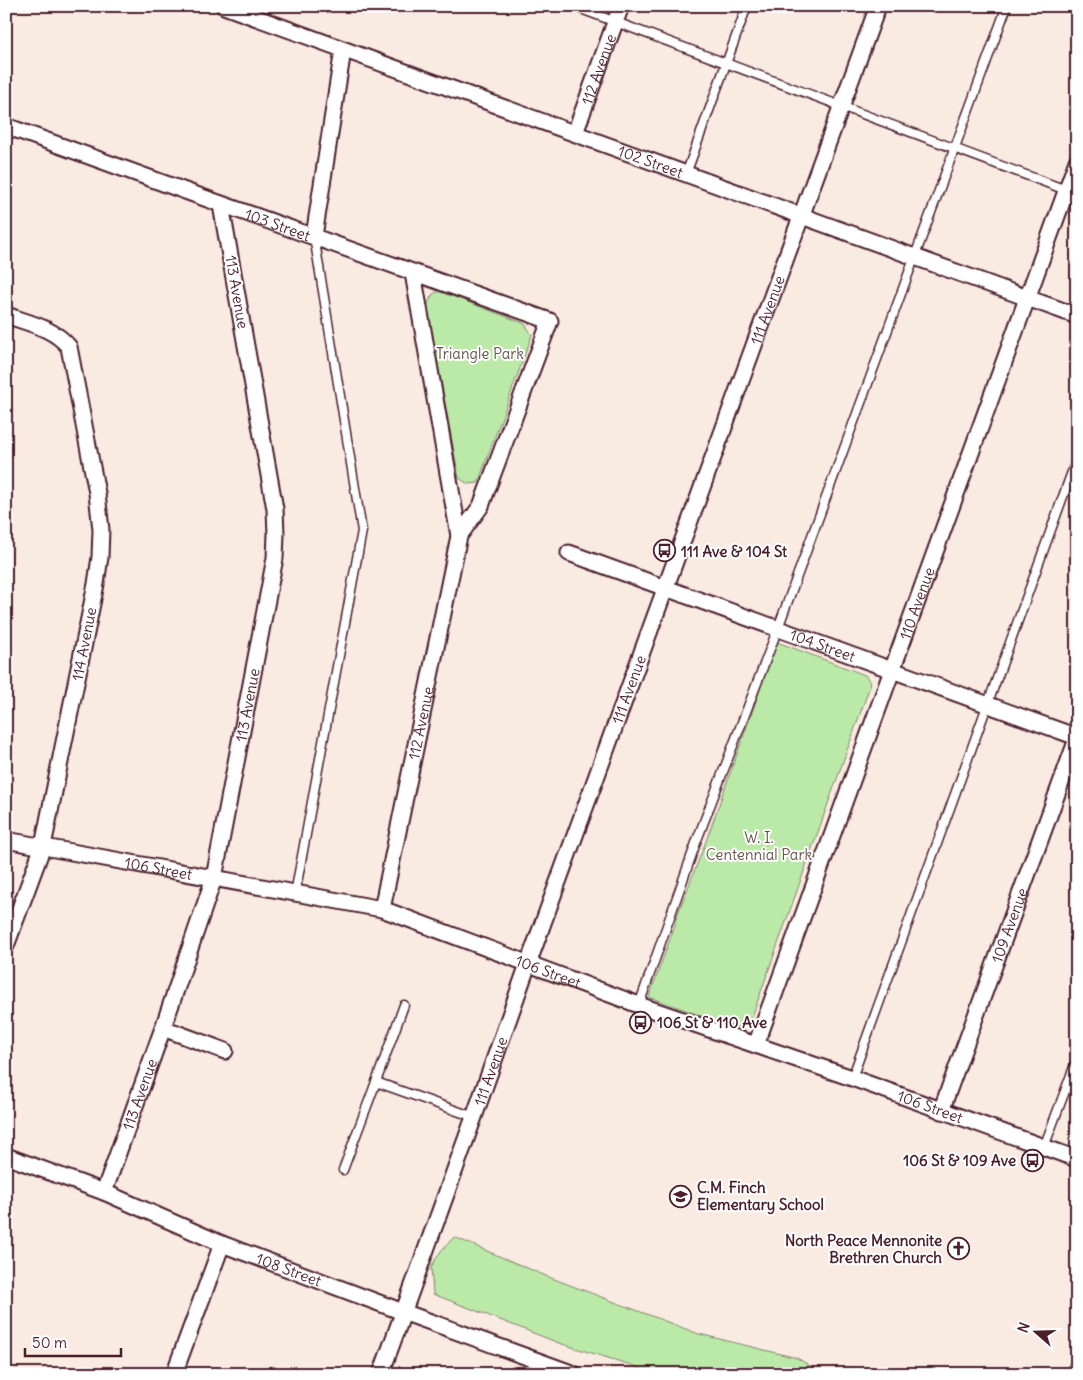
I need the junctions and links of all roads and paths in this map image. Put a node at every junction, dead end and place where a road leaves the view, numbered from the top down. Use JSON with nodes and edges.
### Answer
{"nodes":[{"id":1,"x":224,"y":6,"type":"edge"},
{"id":2,"x":573,"y":6,"type":"edge"},
{"id":3,"x":621,"y":6,"type":"edge"},
{"id":4,"x":747,"y":6,"type":"edge"},
{"id":5,"x":878,"y":6,"type":"edge"},
{"id":6,"x":1007,"y":6,"type":"edge"},
{"id":7,"x":615,"y":22,"type":"junction"},
{"id":8,"x":344,"y":50,"type":"junction"},
{"id":9,"x":726,"y":64,"type":"junction"},
{"id":10,"x":842,"y":106,"type":"junction"},
{"id":11,"x":6,"y":126,"type":"edge"},
{"id":12,"x":575,"y":133,"type":"junction"},
{"id":13,"x":955,"y":149,"type":"junction"},
{"id":14,"x":1077,"y":161,"type":"edge"},
{"id":15,"x":686,"y":174,"type":"junction"},
{"id":16,"x":1066,"y":190,"type":"junction"},
{"id":17,"x":221,"y":205,"type":"junction"},
{"id":18,"x":801,"y":216,"type":"junction"},
{"id":19,"x":314,"y":236,"type":"junction"},
{"id":20,"x":915,"y":257,"type":"junction"},
{"id":21,"x":413,"y":273,"type":"junction"},
{"id":22,"x":1026,"y":298,"type":"junction"},
{"id":23,"x":6,"y":315,"type":"edge"},
{"id":24,"x":1077,"y":316,"type":"edge"},
{"id":25,"x":550,"y":322,"type":"joint"},
{"id":26,"x":1077,"y":458,"type":"edge"},
{"id":27,"x":459,"y":536,"type":"junction"},
{"id":28,"x":569,"y":553,"type":"dead end"},
{"id":29,"x":665,"y":588,"type":"junction"},
{"id":30,"x":778,"y":628,"type":"junction"},
{"id":31,"x":892,"y":669,"type":"junction"},
{"id":32,"x":987,"y":704,"type":"junction"},
{"id":33,"x":1077,"y":738,"type":"edge"},
{"id":34,"x":6,"y":840,"type":"edge"},
{"id":35,"x":43,"y":846,"type":"junction"},
{"id":36,"x":214,"y":878,"type":"junction"},
{"id":37,"x":295,"y":894,"type":"junction"},
{"id":38,"x":382,"y":909,"type":"junction"},
{"id":39,"x":6,"y":946,"type":"edge"},
{"id":40,"x":528,"y":964,"type":"junction"},
{"id":41,"x":404,"y":1005,"type":"dead end"},
{"id":42,"x":639,"y":1005,"type":"junction"},
{"id":43,"x":163,"y":1028,"type":"junction"},
{"id":44,"x":756,"y":1045,"type":"junction"},
{"id":45,"x":225,"y":1051,"type":"dead end"},
{"id":46,"x":1077,"y":1059,"type":"edge"},
{"id":47,"x":852,"y":1078,"type":"junction"},
{"id":48,"x":376,"y":1082,"type":"junction"},
{"id":49,"x":941,"y":1110,"type":"junction"},
{"id":50,"x":474,"y":1117,"type":"junction"},
{"id":51,"x":1044,"y":1148,"type":"junction"},
{"id":52,"x":6,"y":1156,"type":"edge"},
{"id":53,"x":1077,"y":1159,"type":"edge"},
{"id":54,"x":343,"y":1170,"type":"dead end"},
{"id":55,"x":104,"y":1192,"type":"junction"},
{"id":56,"x":222,"y":1244,"type":"junction"},
{"id":57,"x":402,"y":1312,"type":"junction"},
{"id":58,"x":1077,"y":1368,"type":"edge"},
{"id":59,"x":174,"y":1374,"type":"edge"},
{"id":60,"x":381,"y":1374,"type":"edge"},
{"id":61,"x":574,"y":1374,"type":"edge"},
{"id":62,"x":1074,"y":1374,"type":"edge"}],
"edges":[{"from":1,"to":8,"type":"street","name":"102 Street"},
{"from":2,"to":7,"type":"lane"},
{"from":3,"to":7,"type":"street","name":"112 Avenue"},
{"from":4,"to":9,"type":"lane"},
{"from":5,"to":10,"type":"street","name":"111 Avenue"},
{"from":6,"to":13,"type":"lane"},
{"from":7,"to":9,"type":"lane"},
{"from":7,"to":12,"type":"street","name":"112 Avenue"},
{"from":8,"to":12,"type":"street","name":"102 Street"},
{"from":8,"to":19,"type":"street"},
{"from":9,"to":10,"type":"lane"},
{"from":9,"to":15,"type":"lane"},
{"from":10,"to":13,"type":"lane"},
{"from":10,"to":18,"type":"street","name":"111 Avenue"},
{"from":11,"to":17,"type":"street","name":"103 Street"},
{"from":12,"to":15,"type":"street","name":"102 Street"},
{"from":13,"to":16,"type":"lane"},
{"from":13,"to":20,"type":"lane"},
{"from":14,"to":16,"type":"street","name":"110 Avenue"},
{"from":15,"to":18,"type":"street","name":"102 Street"},
{"from":16,"to":22,"type":"street","name":"110 Avenue"},
{"from":17,"to":19,"type":"street","name":"103 Street"},
{"from":17,"to":36,"type":"street","name":"113 Avenue"},
{"from":18,"to":20,"type":"street","name":"102 Street"},
{"from":18,"to":29,"type":"street","name":"111 Avenue"},
{"from":19,"to":21,"type":"street","name":"103 Street"},
{"from":19,"to":37,"type":"lane"},
{"from":20,"to":22,"type":"street","name":"102 Street"},
{"from":20,"to":30,"type":"lane"},
{"from":21,"to":25,"type":"street","name":"103 Street"},
{"from":21,"to":27,"type":"street","name":"112 Avenue"},
{"from":22,"to":24,"type":"street","name":"102 Street"},
{"from":22,"to":31,"type":"street","name":"110 Avenue"},
{"from":23,"to":35,"type":"street","name":"114 Avenue"},
{"from":25,"to":27,"type":"street","name":"112 Avenue"},
{"from":26,"to":32,"type":"lane"},
{"from":27,"to":38,"type":"street","name":"112 Avenue"},
{"from":28,"to":29,"type":"street","name":"104 Street"},
{"from":29,"to":30,"type":"street","name":"104 Street"},
{"from":29,"to":40,"type":"street","name":"111 Avenue"},
{"from":30,"to":31,"type":"street","name":"104 Street"},
{"from":30,"to":42,"type":"lane"},
{"from":31,"to":32,"type":"street","name":"104 Street"},
{"from":31,"to":44,"type":"street","name":"110 Avenue"},
{"from":32,"to":33,"type":"street","name":"104 Street"},
{"from":32,"to":47,"type":"lane"},
{"from":33,"to":49,"type":"street","name":"109 Avenue"},
{"from":34,"to":35,"type":"street","name":"106 Street"},
{"from":35,"to":36,"type":"street","name":"106 Street"},
{"from":35,"to":39,"type":"street","name":"114 Avenue"},
{"from":36,"to":37,"type":"street","name":"106 Street"},
{"from":36,"to":43,"type":"street","name":"113 Avenue"},
{"from":37,"to":38,"type":"street","name":"106 Street"},
{"from":38,"to":40,"type":"street","name":"106 Street"},
{"from":40,"to":42,"type":"street","name":"106 Street"},
{"from":40,"to":50,"type":"street","name":"111 Avenue"},
{"from":41,"to":48,"type":"lane"},
{"from":42,"to":44,"type":"street","name":"106 Street"},
{"from":43,"to":45,"type":"street"},
{"from":43,"to":55,"type":"street","name":"113 Avenue"},
{"from":44,"to":47,"type":"street","name":"106 Street"},
{"from":46,"to":51,"type":"lane"},
{"from":47,"to":49,"type":"street","name":"106 Street"},
{"from":48,"to":50,"type":"lane"},
{"from":48,"to":54,"type":"lane"},
{"from":49,"to":51,"type":"street","name":"106 Street"},
{"from":50,"to":57,"type":"street","name":"111 Avenue"},
{"from":51,"to":53,"type":"street","name":"106 Street"},
{"from":52,"to":55,"type":"street","name":"108 Street"},
{"from":55,"to":56,"type":"street","name":"108 Street"},
{"from":56,"to":57,"type":"street","name":"108 Street"},
{"from":56,"to":59,"type":"street"},
{"from":57,"to":60,"type":"street","name":"111 Avenue"},
{"from":57,"to":61,"type":"street","name":"108 Street"},
{"from":58,"to":62,"type":"street"}]}
